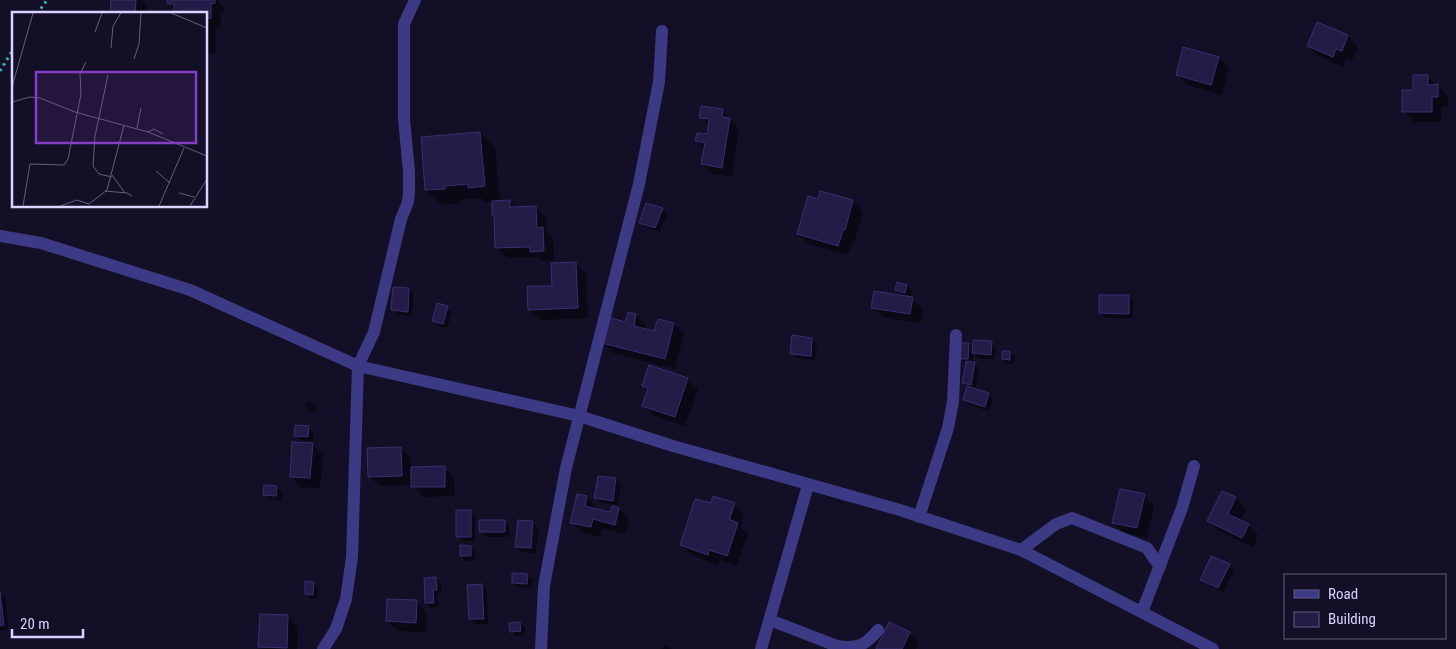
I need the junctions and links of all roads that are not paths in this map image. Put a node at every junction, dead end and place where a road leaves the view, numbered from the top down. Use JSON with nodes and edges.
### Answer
{"nodes":[{"id":1,"x":415,"y":0,"type":"edge"},
{"id":2,"x":662,"y":31,"type":"dead end"},
{"id":3,"x":0,"y":236,"type":"edge"},
{"id":4,"x":956,"y":336,"type":"dead end"},
{"id":5,"x":358,"y":366,"type":"junction"},
{"id":6,"x":579,"y":416,"type":"junction"},
{"id":7,"x":1194,"y":466,"type":"dead end"},
{"id":8,"x":808,"y":484,"type":"junction"},
{"id":9,"x":919,"y":517,"type":"junction"},
{"id":10,"x":1021,"y":550,"type":"junction"},
{"id":11,"x":1160,"y":566,"type":"junction"},
{"id":12,"x":1142,"y":612,"type":"junction"},
{"id":13,"x":770,"y":620,"type":"junction"},
{"id":14,"x":878,"y":630,"type":"dead end"},
{"id":15,"x":323,"y":649,"type":"edge"},
{"id":16,"x":541,"y":649,"type":"edge"},
{"id":17,"x":761,"y":649,"type":"edge"},
{"id":18,"x":1213,"y":649,"type":"edge"}],
"edges":[{"from":1,"to":5,"type":"street"},
{"from":2,"to":6,"type":"street"},
{"from":3,"to":5,"type":"street"},
{"from":4,"to":9,"type":"street"},
{"from":5,"to":6,"type":"street"},
{"from":5,"to":15,"type":"street"},
{"from":6,"to":8,"type":"street"},
{"from":6,"to":16,"type":"street"},
{"from":7,"to":11,"type":"street"},
{"from":8,"to":9,"type":"street"},
{"from":8,"to":13,"type":"street"},
{"from":9,"to":10,"type":"street"},
{"from":10,"to":11,"type":"street"},
{"from":10,"to":12,"type":"street"},
{"from":11,"to":12,"type":"street"},
{"from":12,"to":18,"type":"street"},
{"from":13,"to":14,"type":"street"},
{"from":13,"to":17,"type":"street"}]}
